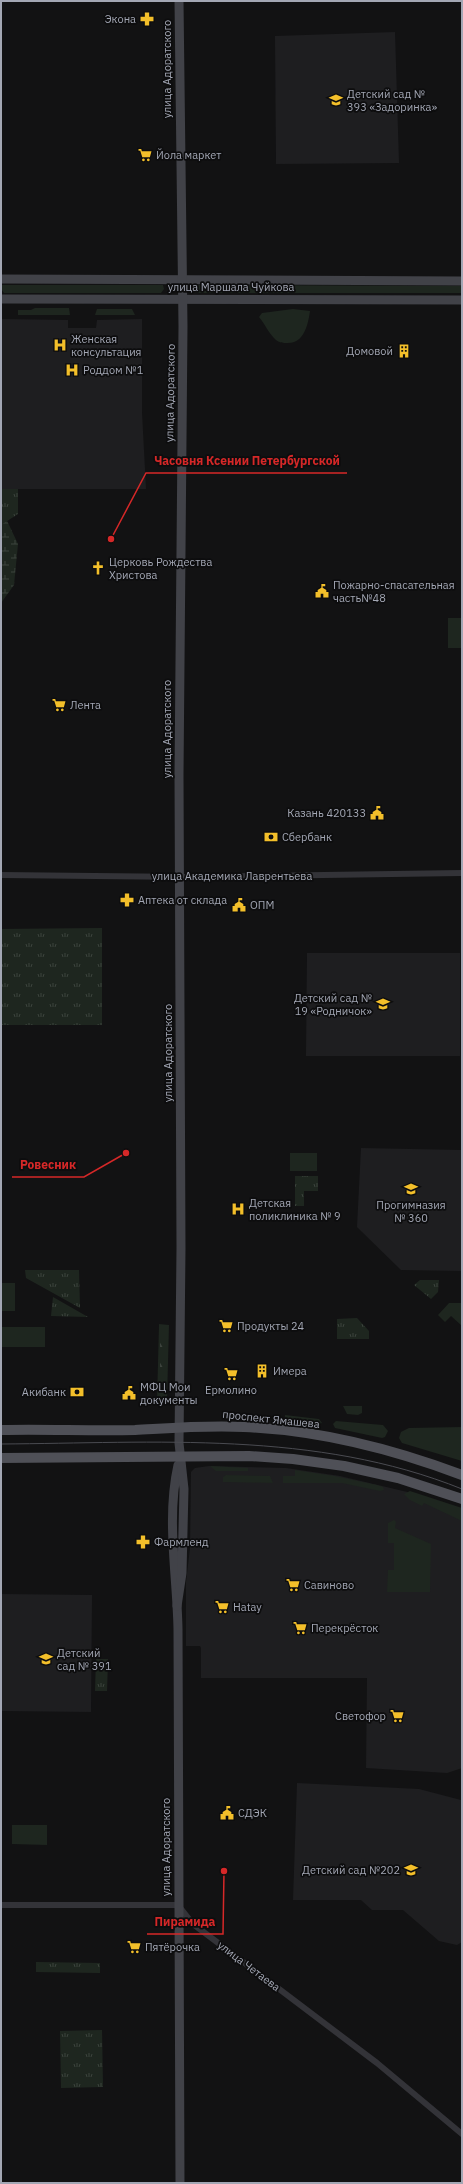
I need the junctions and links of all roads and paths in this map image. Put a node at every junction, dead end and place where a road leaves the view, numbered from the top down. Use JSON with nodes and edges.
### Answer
{"nodes":[{"id":1,"x":179,"y":1,"type":"edge"},
{"id":2,"x":1,"y":280,"type":"edge"},
{"id":3,"x":182,"y":280,"type":"junction"},
{"id":4,"x":462,"y":281,"type":"edge"},
{"id":5,"x":1,"y":299,"type":"edge"},
{"id":6,"x":182,"y":300,"type":"junction"},
{"id":7,"x":462,"y":300,"type":"edge"},
{"id":8,"x":462,"y":874,"type":"edge"},
{"id":9,"x":1,"y":875,"type":"edge"},
{"id":10,"x":180,"y":877,"type":"junction"},
{"id":11,"x":180,"y":1427,"type":"junction"},
{"id":12,"x":1,"y":1430,"type":"edge"},
{"id":13,"x":180,"y":1457,"type":"junction"},
{"id":14,"x":1,"y":1458,"type":"edge"},
{"id":15,"x":462,"y":1475,"type":"edge"},
{"id":16,"x":462,"y":1499,"type":"edge"},
{"id":17,"x":1,"y":1905,"type":"edge"},
{"id":18,"x":178,"y":1905,"type":"junction"},
{"id":19,"x":462,"y":2134,"type":"edge"},
{"id":20,"x":180,"y":2183,"type":"edge"}],
"edges":[{"from":1,"to":3,"type":"street","name":"улица Адоратского"},
{"from":2,"to":3,"type":"street","name":"улица Маршала Чуйкова"},
{"from":3,"to":4,"type":"street","name":"улица Маршала Чуйкова"},
{"from":3,"to":6,"type":"street","name":"улица Адоратского"},
{"from":5,"to":6,"type":"street","name":"улица Маршала Чуйкова"},
{"from":6,"to":7,"type":"street","name":"улица Маршала Чуйкова"},
{"from":6,"to":10,"type":"street","name":"улица Адоратского"},
{"from":8,"to":10,"type":"street","name":"улица Академика Лаврентьева"},
{"from":9,"to":10,"type":"street","name":"улица Академика Лаврентьева"},
{"from":10,"to":11,"type":"street","name":"улица Адоратского"},
{"from":11,"to":12,"type":"main road","name":"проспект Ямашева"},
{"from":11,"to":13,"type":"street","name":"улица Адоратского"},
{"from":11,"to":15,"type":"main road","name":"проспект Ямашева"},
{"from":13,"to":14,"type":"main road"},
{"from":13,"to":16,"type":"main road"},
{"from":13,"to":18,"type":"street","name":"улица Адоратского"},
{"from":17,"to":18,"type":"street"},
{"from":18,"to":19,"type":"street","name":"улица Четаева"},
{"from":18,"to":20,"type":"street","name":"улица Адоратского"}]}
